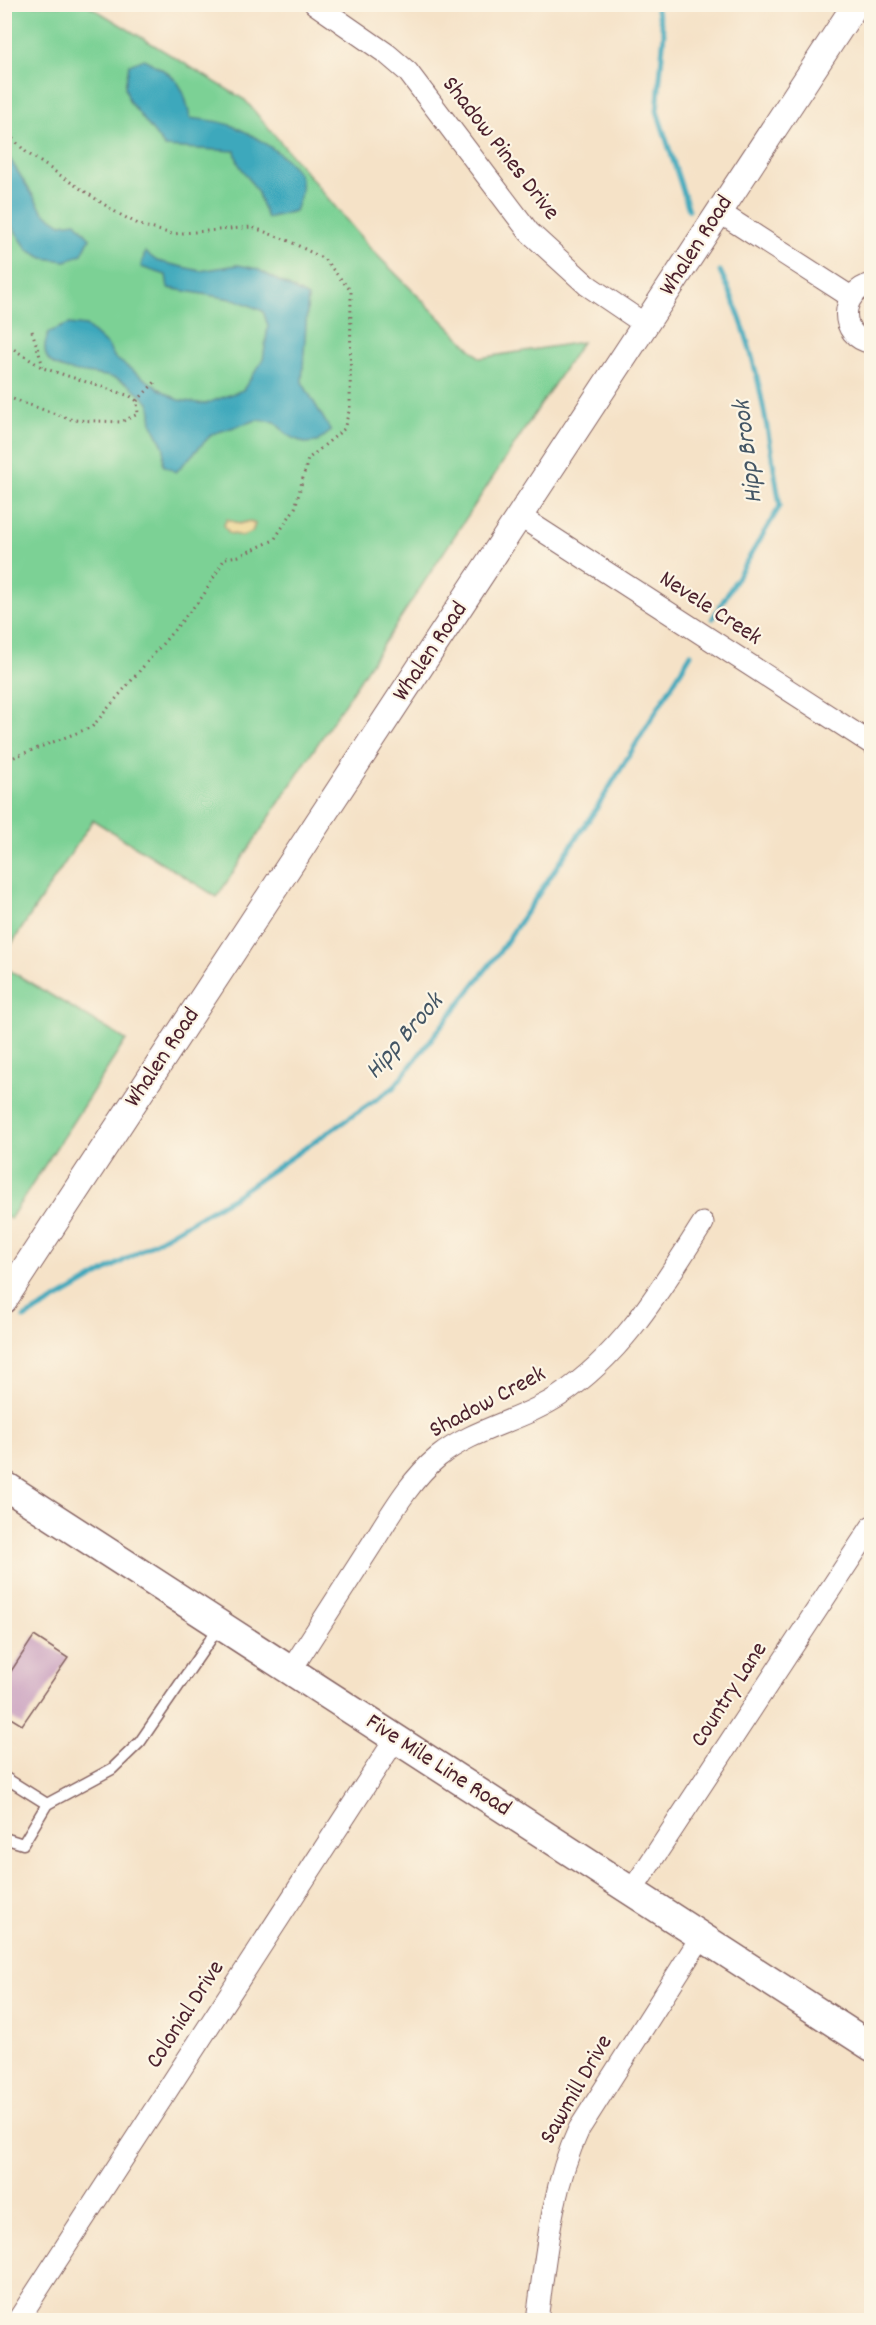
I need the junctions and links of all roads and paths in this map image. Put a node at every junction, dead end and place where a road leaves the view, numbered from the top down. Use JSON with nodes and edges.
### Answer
{"nodes":[{"id":1,"x":315,"y":4,"type":"edge"},
{"id":2,"x":856,"y":4,"type":"edge"},
{"id":3,"x":4,"y":130,"type":"edge"},
{"id":4,"x":719,"y":212,"type":"junction"},
{"id":5,"x":872,"y":284,"type":"edge"},
{"id":6,"x":851,"y":297,"type":"junction"},
{"id":7,"x":646,"y":325,"type":"junction"},
{"id":8,"x":32,"y":331,"type":"dead end"},
{"id":9,"x":872,"y":343,"type":"edge"},
{"id":10,"x":4,"y":344,"type":"edge"},
{"id":11,"x":43,"y":368,"type":"junction"},
{"id":12,"x":157,"y":380,"type":"dead end"},
{"id":13,"x":4,"y":396,"type":"edge"},
{"id":14,"x":137,"y":401,"type":"junction"},
{"id":15,"x":521,"y":517,"type":"junction"},
{"id":16,"x":872,"y":744,"type":"edge"},
{"id":17,"x":4,"y":761,"type":"edge"},
{"id":18,"x":703,"y":1223,"type":"dead end"},
{"id":19,"x":4,"y":1300,"type":"edge"},
{"id":20,"x":4,"y":1485,"type":"edge"},
{"id":21,"x":872,"y":1526,"type":"edge"},
{"id":22,"x":221,"y":1624,"type":"junction"},
{"id":23,"x":291,"y":1670,"type":"junction"},
{"id":24,"x":396,"y":1738,"type":"junction"},
{"id":25,"x":4,"y":1777,"type":"edge"},
{"id":26,"x":47,"y":1804,"type":"junction"},
{"id":27,"x":4,"y":1838,"type":"edge"},
{"id":28,"x":631,"y":1892,"type":"junction"},
{"id":29,"x":701,"y":1937,"type":"junction"},
{"id":30,"x":872,"y":2047,"type":"edge"},
{"id":31,"x":18,"y":2320,"type":"edge"},
{"id":32,"x":537,"y":2320,"type":"edge"}],
"edges":[{"from":1,"to":7,"type":"street","name":"Shadow Pines Drive"},
{"from":2,"to":4,"type":"street","name":"Whalen Road"},
{"from":3,"to":17,"type":"path"},
{"from":4,"to":6,"type":"street"},
{"from":4,"to":7,"type":"street","name":"Whalen Road"},
{"from":5,"to":6,"type":"street"},
{"from":6,"to":9,"type":"street"},
{"from":7,"to":15,"type":"street","name":"Whalen Road"},
{"from":8,"to":11,"type":"path"},
{"from":10,"to":11,"type":"path"},
{"from":11,"to":14,"type":"path"},
{"from":12,"to":14,"type":"path"},
{"from":13,"to":14,"type":"path"},
{"from":15,"to":16,"type":"street","name":"Nevele Creek"},
{"from":15,"to":19,"type":"street","name":"Whalen Road"},
{"from":18,"to":23,"type":"street","name":"Shadow Creek"},
{"from":20,"to":22,"type":"main road","name":"Five Mile Line Road"},
{"from":21,"to":28,"type":"street","name":"Country Lane"},
{"from":22,"to":23,"type":"main road","name":"Five Mile Line Road"},
{"from":22,"to":26,"type":"lane"},
{"from":23,"to":24,"type":"main road","name":"Five Mile Line Road"},
{"from":24,"to":28,"type":"main road","name":"Five Mile Line Road"},
{"from":24,"to":31,"type":"street","name":"Colonial Drive"},
{"from":25,"to":26,"type":"lane"},
{"from":26,"to":27,"type":"lane"},
{"from":28,"to":29,"type":"main road","name":"Five Mile Line Road"},
{"from":29,"to":30,"type":"main road","name":"Five Mile Line Road"},
{"from":29,"to":32,"type":"street","name":"Sawmill Drive"}]}
